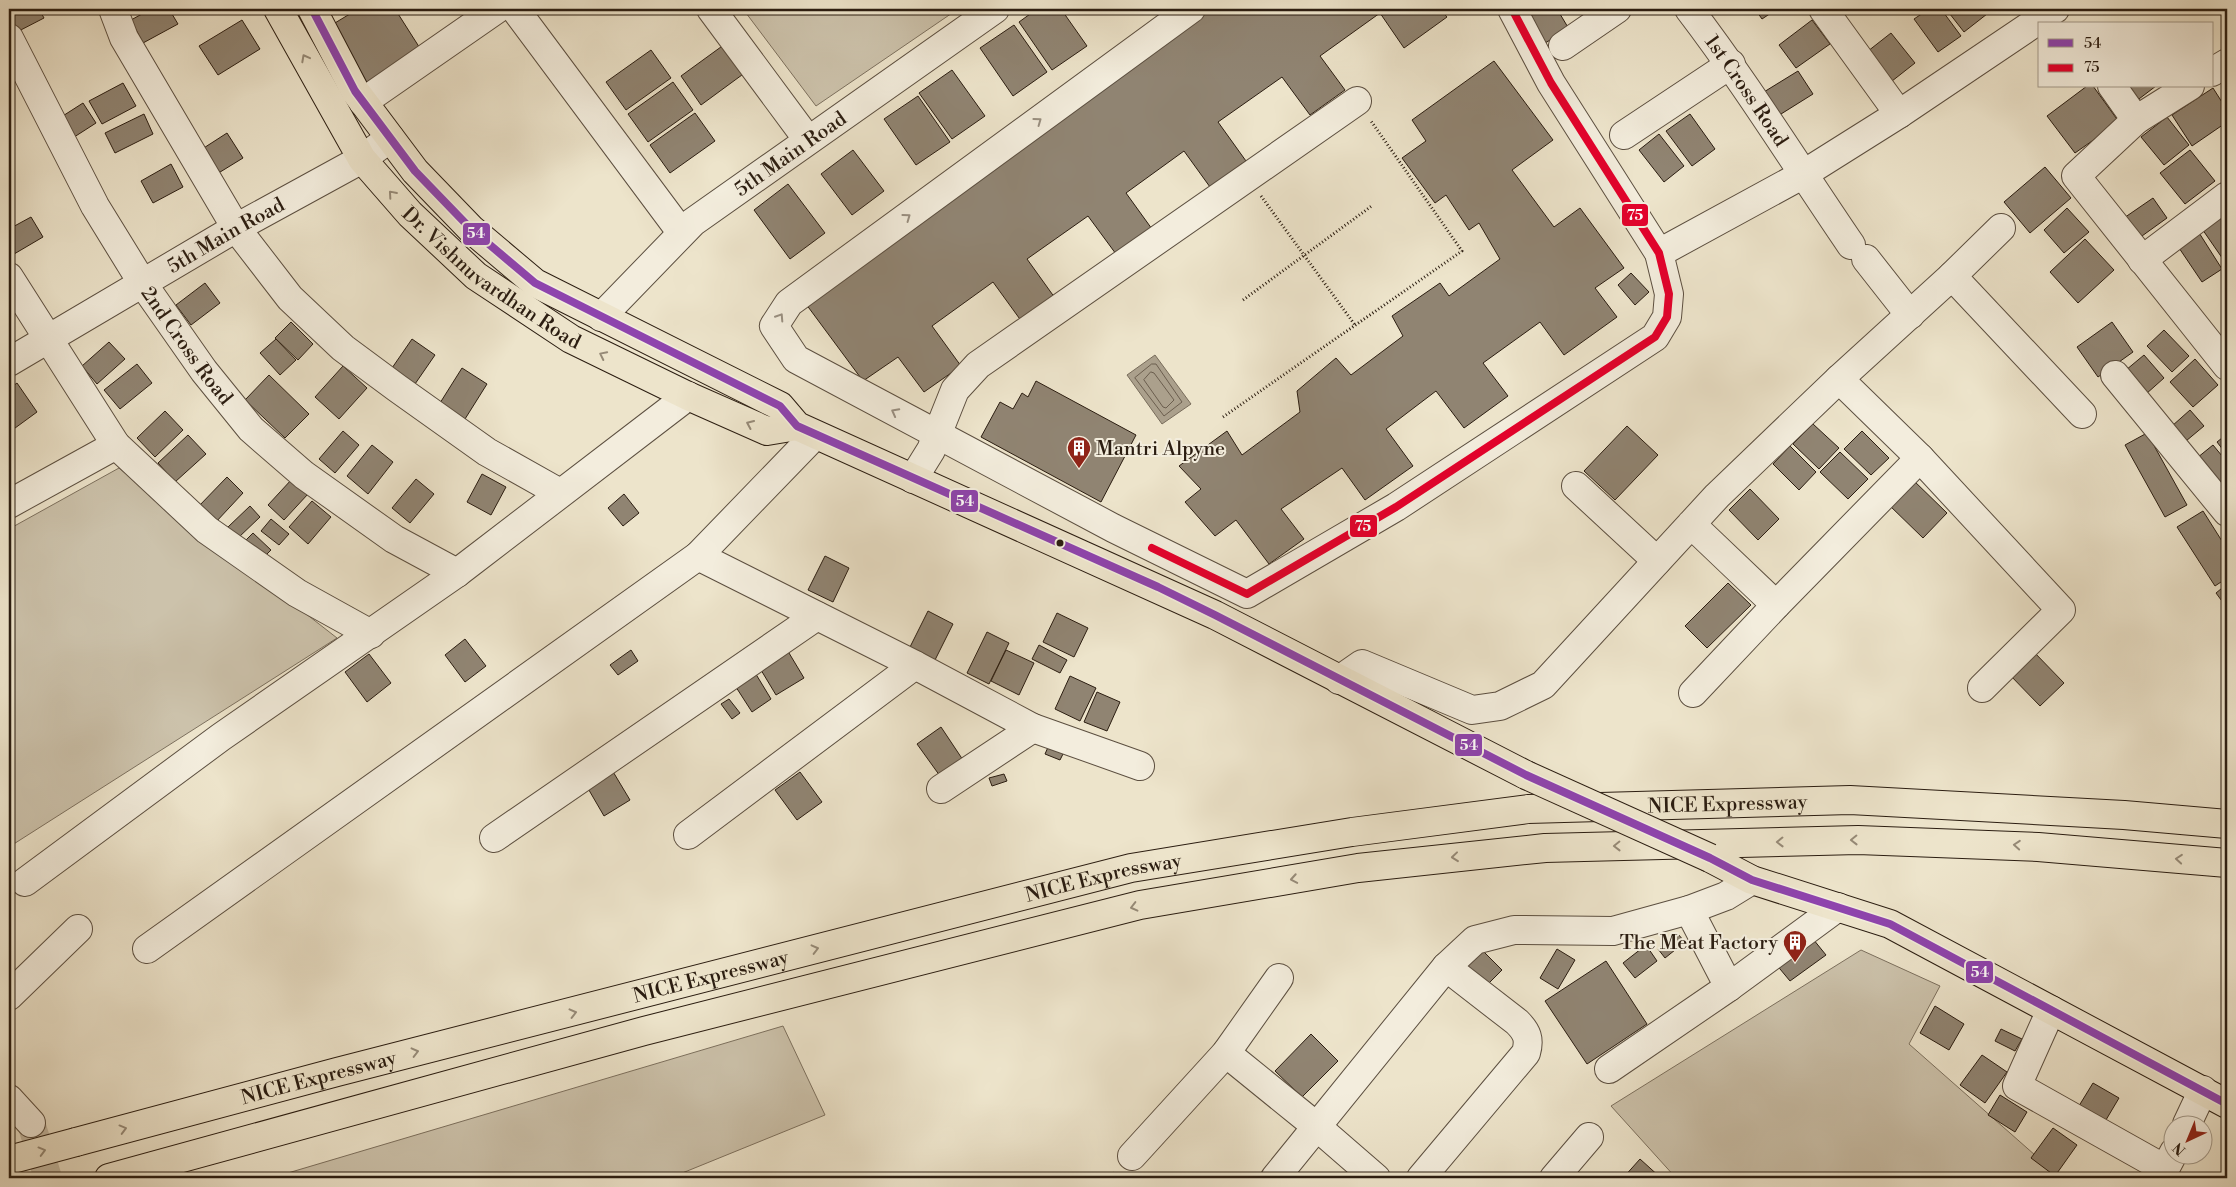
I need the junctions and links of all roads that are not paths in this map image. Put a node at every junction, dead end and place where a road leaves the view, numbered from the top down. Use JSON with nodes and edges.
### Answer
{"nodes":[{"id":1,"x":113,"y":9,"type":"edge"},
{"id":2,"x":278,"y":9,"type":"edge"},
{"id":3,"x":312,"y":9,"type":"edge"},
{"id":4,"x":497,"y":9,"type":"edge"},
{"id":5,"x":515,"y":9,"type":"edge"},
{"id":6,"x":711,"y":9,"type":"edge"},
{"id":7,"x":994,"y":9,"type":"edge"},
{"id":8,"x":1191,"y":9,"type":"edge"},
{"id":9,"x":1512,"y":9,"type":"edge"},
{"id":10,"x":1617,"y":9,"type":"edge"},
{"id":11,"x":1689,"y":9,"type":"edge"},
{"id":12,"x":1823,"y":9,"type":"edge"},
{"id":13,"x":2057,"y":9,"type":"edge"},
{"id":14,"x":2067,"y":22,"type":"edge"},
{"id":15,"x":9,"y":38,"type":"edge"},
{"id":16,"x":1563,"y":46,"type":"dead end"},
{"id":17,"x":2227,"y":63,"type":"edge"},
{"id":18,"x":1731,"y":64,"type":"junction"},
{"id":19,"x":2214,"y":71,"type":"edge"},
{"id":20,"x":2113,"y":88,"type":"edge"},
{"id":21,"x":2187,"y":88,"type":"edge"},
{"id":22,"x":1357,"y":101,"type":"road end"},
{"id":23,"x":363,"y":102,"type":"junction"},
{"id":24,"x":1899,"y":114,"type":"junction"},
{"id":25,"x":2136,"y":120,"type":"junction"},
{"id":26,"x":1624,"y":135,"type":"dead end"},
{"id":27,"x":390,"y":138,"type":"junction"},
{"id":28,"x":808,"y":140,"type":"junction"},
{"id":29,"x":362,"y":159,"type":"junction"},
{"id":30,"x":1802,"y":175,"type":"junction"},
{"id":31,"x":2227,"y":196,"type":"edge"},
{"id":32,"x":236,"y":228,"type":"junction"},
{"id":33,"x":2001,"y":228,"type":"dead end"},
{"id":34,"x":682,"y":232,"type":"junction"},
{"id":35,"x":1658,"y":253,"type":"junction"},
{"id":36,"x":2142,"y":260,"type":"junction"},
{"id":37,"x":1952,"y":276,"type":"junction"},
{"id":38,"x":9,"y":277,"type":"edge"},
{"id":39,"x":143,"y":284,"type":"junction"},
{"id":40,"x":1910,"y":315,"type":"junction"},
{"id":41,"x":601,"y":317,"type":"junction"},
{"id":42,"x":47,"y":339,"type":"junction"},
{"id":43,"x":9,"y":362,"type":"edge"},
{"id":44,"x":2227,"y":366,"type":"edge"},
{"id":45,"x":2115,"y":375,"type":"dead end"},
{"id":46,"x":1838,"y":379,"type":"junction"},
{"id":47,"x":688,"y":396,"type":"junction"},
{"id":48,"x":2082,"y":414,"type":"dead end"},
{"id":49,"x":806,"y":431,"type":"junction"},
{"id":50,"x":938,"y":434,"type":"junction"},
{"id":51,"x":116,"y":445,"type":"junction"},
{"id":52,"x":1920,"y":458,"type":"junction"},
{"id":53,"x":913,"y":479,"type":"junction"},
{"id":54,"x":1576,"y":486,"type":"dead end"},
{"id":55,"x":560,"y":493,"type":"junction"},
{"id":56,"x":9,"y":504,"type":"edge"},
{"id":57,"x":2227,"y":512,"type":"edge"},
{"id":58,"x":1691,"y":524,"type":"junction"},
{"id":59,"x":1127,"y":535,"type":"junction"},
{"id":60,"x":698,"y":556,"type":"junction"},
{"id":61,"x":1657,"y":561,"type":"junction"},
{"id":62,"x":1117,"y":569,"type":"junction"},
{"id":63,"x":457,"y":572,"type":"junction"},
{"id":64,"x":1776,"y":605,"type":"junction"},
{"id":65,"x":817,"y":616,"type":"junction"},
{"id":66,"x":370,"y":634,"type":"junction"},
{"id":67,"x":915,"y":666,"type":"junction"},
{"id":68,"x":1339,"y":680,"type":"junction"},
{"id":69,"x":1982,"y":688,"type":"dead end"},
{"id":70,"x":1693,"y":693,"type":"dead end"},
{"id":71,"x":1034,"y":728,"type":"junction"},
{"id":72,"x":1140,"y":766,"type":"dead end"},
{"id":73,"x":941,"y":789,"type":"dead end"},
{"id":74,"x":2227,"y":824,"type":"edge"},
{"id":75,"x":688,"y":835,"type":"dead end"},
{"id":76,"x":494,"y":838,"type":"dead end"},
{"id":77,"x":2227,"y":864,"type":"edge"},
{"id":78,"x":1752,"y":880,"type":"junction"},
{"id":79,"x":25,"y":882,"type":"dead end"},
{"id":80,"x":1838,"y":907,"type":"junction"},
{"id":81,"x":1689,"y":910,"type":"junction"},
{"id":82,"x":78,"y":929,"type":"dead end"},
{"id":83,"x":146,"y":948,"type":"dead end"},
{"id":84,"x":1446,"y":967,"type":"junction"},
{"id":85,"x":1279,"y":978,"type":"dead end"},
{"id":86,"x":1729,"y":987,"type":"junction"},
{"id":87,"x":9,"y":996,"type":"edge"},
{"id":88,"x":2051,"y":1010,"type":"junction"},
{"id":89,"x":1226,"y":1053,"type":"junction"},
{"id":90,"x":1609,"y":1069,"type":"dead end"},
{"id":91,"x":2203,"y":1090,"type":"junction"},
{"id":92,"x":9,"y":1099,"type":"edge"},
{"id":93,"x":2227,"y":1104,"type":"edge"},
{"id":94,"x":2192,"y":1114,"type":"edge"},
{"id":95,"x":31,"y":1123,"type":"tunnel mouth"},
{"id":96,"x":1316,"y":1126,"type":"junction"},
{"id":97,"x":1590,"y":1137,"type":"dead end"},
{"id":98,"x":1132,"y":1156,"type":"dead end"},
{"id":99,"x":9,"y":1160,"type":"edge"},
{"id":100,"x":2168,"y":1164,"type":"edge"},
{"id":101,"x":109,"y":1178,"type":"edge"},
{"id":102,"x":1275,"y":1178,"type":"edge"},
{"id":103,"x":1376,"y":1178,"type":"edge"},
{"id":104,"x":1421,"y":1178,"type":"edge"},
{"id":105,"x":1554,"y":1178,"type":"edge"}],
"edges":[{"from":1,"to":32,"type":"street"},
{"from":29,"to":2,"type":"main road","name":"Dr. Vishnuvardhan Road","one_way":true},
{"from":3,"to":23,"type":"main road","name":"Dr. Vishnuvardhan Road"},
{"from":4,"to":23,"type":"street"},
{"from":5,"to":34,"type":"street"},
{"from":6,"to":28,"type":"street"},
{"from":7,"to":28,"type":"street","name":"5th Main Road"},
{"from":50,"to":8,"type":"street","one_way":true},
{"from":9,"to":35,"type":"street"},
{"from":10,"to":16,"type":"street"},
{"from":11,"to":18,"type":"street","name":"1st Cross Road"},
{"from":12,"to":24,"type":"street"},
{"from":13,"to":14,"type":"street"},
{"from":13,"to":24,"type":"street"},
{"from":15,"to":39,"type":"street","name":"2nd Cross Road"},
{"from":17,"to":19,"type":"street"},
{"from":18,"to":26,"type":"street"},
{"from":18,"to":30,"type":"street","name":"1st Cross Road"},
{"from":20,"to":25,"type":"street"},
{"from":21,"to":25,"type":"street"},
{"from":22,"to":50,"type":"street"},
{"from":23,"to":27,"type":"main road","name":"Dr. Vishnuvardhan Road"},
{"from":24,"to":30,"type":"street"},
{"from":25,"to":36,"type":"street"},
{"from":27,"to":29,"type":"street","name":"5th Main Road"},
{"from":27,"to":41,"type":"main road","name":"Dr. Vishnuvardhan Road"},
{"from":28,"to":34,"type":"street","name":"5th Main Road"},
{"from":29,"to":32,"type":"street","name":"5th Main Road"},
{"from":47,"to":29,"type":"main road","name":"Dr. Vishnuvardhan Road","one_way":true},
{"from":30,"to":35,"type":"street"},
{"from":30,"to":40,"type":"street","name":"1st Cross Road"},
{"from":31,"to":36,"type":"street"},
{"from":32,"to":39,"type":"street","name":"5th Main Road"},
{"from":32,"to":55,"type":"street"},
{"from":33,"to":37,"type":"street"},
{"from":34,"to":41,"type":"street","name":"5th Main Road"},
{"from":35,"to":59,"type":"street"},
{"from":36,"to":44,"type":"street"},
{"from":37,"to":40,"type":"street"},
{"from":37,"to":48,"type":"street"},
{"from":38,"to":42,"type":"street"},
{"from":39,"to":42,"type":"street","name":"5th Main Road"},
{"from":39,"to":63,"type":"street","name":"2nd Cross Road"},
{"from":40,"to":46,"type":"street"},
{"from":41,"to":49,"type":"main road","name":"Dr. Vishnuvardhan Road"},
{"from":42,"to":43,"type":"street","name":"5th Main Road"},
{"from":42,"to":51,"type":"street"},
{"from":45,"to":57,"type":"street"},
{"from":46,"to":52,"type":"street"},
{"from":46,"to":58,"type":"street"},
{"from":49,"to":47,"type":"main road","name":"Dr. Vishnuvardhan Road","one_way":true},
{"from":47,"to":55,"type":"street"},
{"from":49,"to":53,"type":"main road","name":"Dr. Vishnuvardhan Road"},
{"from":49,"to":60,"type":"street"},
{"from":50,"to":53,"type":"street"},
{"from":50,"to":59,"type":"street"},
{"from":51,"to":56,"type":"street"},
{"from":51,"to":66,"type":"street"},
{"from":52,"to":64,"type":"street"},
{"from":52,"to":69,"type":"street"},
{"from":53,"to":62,"type":"main road","name":"Dr. Vishnuvardhan Road"},
{"from":54,"to":61,"type":"street"},
{"from":55,"to":63,"type":"street"},
{"from":58,"to":61,"type":"street"},
{"from":58,"to":64,"type":"street"},
{"from":59,"to":62,"type":"street"},
{"from":60,"to":65,"type":"street"},
{"from":60,"to":83,"type":"street"},
{"from":61,"to":68,"type":"street"},
{"from":62,"to":68,"type":"main road","name":"Dr. Vishnuvardhan Road"},
{"from":63,"to":66,"type":"street"},
{"from":64,"to":70,"type":"street"},
{"from":65,"to":67,"type":"street"},
{"from":65,"to":76,"type":"street"},
{"from":66,"to":79,"type":"street"},
{"from":67,"to":71,"type":"street"},
{"from":67,"to":75,"type":"street"},
{"from":68,"to":78,"type":"main road","name":"Dr. Vishnuvardhan Road","bridge":true},
{"from":71,"to":72,"type":"street"},
{"from":71,"to":73,"type":"street"},
{"from":99,"to":74,"type":"main road","name":"NICE Expressway","one_way":true,"bridge":true},
{"from":77,"to":101,"type":"main road","name":"NICE Expressway","one_way":true},
{"from":78,"to":80,"type":"main road","name":"Dr. Vishnuvardhan Road"},
{"from":78,"to":81,"type":"street"},
{"from":80,"to":86,"type":"street"},
{"from":80,"to":88,"type":"main road","name":"Dr. Vishnuvardhan Road"},
{"from":81,"to":84,"type":"street"},
{"from":81,"to":86,"type":"street"},
{"from":82,"to":87,"type":"street"},
{"from":84,"to":96,"type":"street"},
{"from":84,"to":104,"type":"street"},
{"from":85,"to":89,"type":"street"},
{"from":86,"to":90,"type":"street"},
{"from":88,"to":91,"type":"main road","name":"Dr. Vishnuvardhan Road"},
{"from":88,"to":100,"type":"street"},
{"from":89,"to":96,"type":"street"},
{"from":89,"to":98,"type":"street"},
{"from":91,"to":93,"type":"main road","name":"Dr. Vishnuvardhan Road"},
{"from":91,"to":94,"type":"street"},
{"from":92,"to":95,"type":"street"},
{"from":96,"to":102,"type":"street"},
{"from":96,"to":103,"type":"street"},
{"from":97,"to":105,"type":"street"}]}
